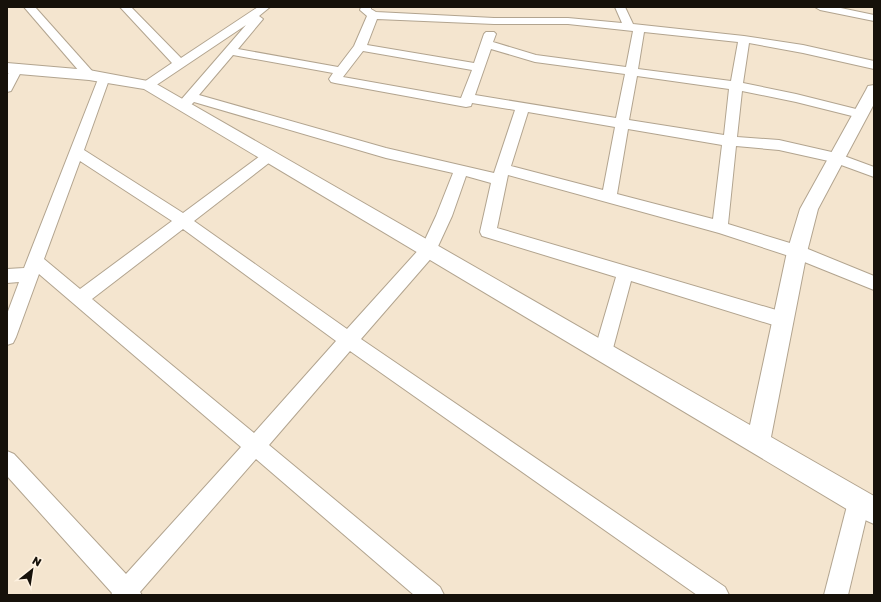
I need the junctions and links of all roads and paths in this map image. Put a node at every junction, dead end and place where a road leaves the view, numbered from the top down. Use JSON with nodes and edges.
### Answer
{"nodes":[{"id":1,"x":29,"y":7,"type":"edge"},
{"id":2,"x":125,"y":7,"type":"edge"},
{"id":3,"x":266,"y":7,"type":"edge"},
{"id":4,"x":480,"y":7,"type":"edge"},
{"id":5,"x":620,"y":7,"type":"edge"},
{"id":6,"x":820,"y":7,"type":"edge"},
{"id":7,"x":369,"y":11,"type":"edge"},
{"id":8,"x":874,"y":18,"type":"edge"},
{"id":9,"x":477,"y":20,"type":"junction"},
{"id":10,"x":494,"y":21,"type":"junction"},
{"id":11,"x":634,"y":27,"type":"junction"},
{"id":12,"x":744,"y":39,"type":"junction"},
{"id":13,"x":487,"y":44,"type":"junction"},
{"id":14,"x":360,"y":47,"type":"junction"},
{"id":15,"x":230,"y":51,"type":"junction"},
{"id":16,"x":180,"y":64,"type":"junction"},
{"id":17,"x":874,"y":65,"type":"edge"},
{"id":18,"x":478,"y":67,"type":"junction"},
{"id":19,"x":12,"y":68,"type":"edge"},
{"id":20,"x":341,"y":71,"type":"junction"},
{"id":21,"x":631,"y":71,"type":"junction"},
{"id":22,"x":97,"y":76,"type":"junction"},
{"id":23,"x":148,"y":85,"type":"junction"},
{"id":24,"x":736,"y":86,"type":"junction"},
{"id":25,"x":7,"y":88,"type":"edge"},
{"id":26,"x":874,"y":90,"type":"edge"},
{"id":27,"x":468,"y":98,"type":"junction"},
{"id":28,"x":187,"y":101,"type":"junction"},
{"id":29,"x":523,"y":107,"type":"junction"},
{"id":30,"x":860,"y":114,"type":"junction"},
{"id":31,"x":622,"y":123,"type":"junction"},
{"id":32,"x":730,"y":141,"type":"junction"},
{"id":33,"x":76,"y":152,"type":"junction"},
{"id":34,"x":269,"y":156,"type":"junction"},
{"id":35,"x":836,"y":158,"type":"junction"},
{"id":36,"x":461,"y":170,"type":"junction"},
{"id":37,"x":874,"y":172,"type":"edge"},
{"id":38,"x":501,"y":174,"type":"junction"},
{"id":39,"x":609,"y":197,"type":"junction"},
{"id":40,"x":183,"y":222,"type":"junction"},
{"id":41,"x":720,"y":227,"type":"junction"},
{"id":42,"x":428,"y":250,"type":"junction"},
{"id":43,"x":797,"y":252,"type":"junction"},
{"id":44,"x":32,"y":268,"type":"junction"},
{"id":45,"x":625,"y":273,"type":"junction"},
{"id":46,"x":7,"y":276,"type":"edge"},
{"id":47,"x":874,"y":283,"type":"edge"},
{"id":48,"x":80,"y":299,"type":"junction"},
{"id":49,"x":783,"y":320,"type":"junction"},
{"id":50,"x":7,"y":337,"type":"edge"},
{"id":51,"x":348,"y":340,"type":"junction"},
{"id":52,"x":603,"y":352,"type":"junction"},
{"id":53,"x":758,"y":443,"type":"junction"},
{"id":54,"x":255,"y":446,"type":"junction"},
{"id":55,"x":7,"y":461,"type":"edge"},
{"id":56,"x":866,"y":507,"type":"edge"},
{"id":57,"x":126,"y":594,"type":"edge"},
{"id":58,"x":432,"y":595,"type":"edge"},
{"id":59,"x":717,"y":595,"type":"edge"},
{"id":60,"x":836,"y":595,"type":"edge"}],
"edges":[{"from":1,"to":22,"type":"street"},
{"from":2,"to":16,"type":"street"},
{"from":3,"to":15,"type":"street"},
{"from":3,"to":16,"type":"street"},
{"from":4,"to":9,"type":"street"},
{"from":5,"to":11,"type":"street"},
{"from":6,"to":8,"type":"street"},
{"from":7,"to":9,"type":"street"},
{"from":7,"to":14,"type":"street"},
{"from":9,"to":10,"type":"street"},
{"from":10,"to":11,"type":"street"},
{"from":10,"to":13,"type":"street"},
{"from":11,"to":12,"type":"street"},
{"from":11,"to":21,"type":"street"},
{"from":12,"to":17,"type":"street"},
{"from":12,"to":24,"type":"street"},
{"from":13,"to":18,"type":"street"},
{"from":13,"to":21,"type":"street"},
{"from":14,"to":18,"type":"street"},
{"from":14,"to":20,"type":"street"},
{"from":15,"to":20,"type":"street"},
{"from":15,"to":28,"type":"street"},
{"from":16,"to":23,"type":"street"},
{"from":18,"to":27,"type":"street"},
{"from":19,"to":22,"type":"street"},
{"from":19,"to":25,"type":"street"},
{"from":20,"to":27,"type":"street"},
{"from":21,"to":24,"type":"street"},
{"from":21,"to":31,"type":"street"},
{"from":22,"to":23,"type":"street"},
{"from":22,"to":33,"type":"street"},
{"from":23,"to":28,"type":"street"},
{"from":24,"to":30,"type":"street"},
{"from":24,"to":32,"type":"street"},
{"from":26,"to":30,"type":"street"},
{"from":27,"to":29,"type":"street"},
{"from":28,"to":34,"type":"street"},
{"from":28,"to":36,"type":"street"},
{"from":29,"to":31,"type":"street"},
{"from":29,"to":38,"type":"street"},
{"from":30,"to":35,"type":"street"},
{"from":31,"to":32,"type":"street"},
{"from":31,"to":39,"type":"street"},
{"from":32,"to":35,"type":"street"},
{"from":32,"to":41,"type":"street"},
{"from":33,"to":40,"type":"street"},
{"from":33,"to":44,"type":"street"},
{"from":34,"to":40,"type":"street"},
{"from":34,"to":42,"type":"street"},
{"from":35,"to":37,"type":"street"},
{"from":35,"to":43,"type":"street"},
{"from":36,"to":38,"type":"street"},
{"from":36,"to":42,"type":"street"},
{"from":38,"to":39,"type":"street"},
{"from":38,"to":45,"type":"street"},
{"from":39,"to":41,"type":"street"},
{"from":40,"to":48,"type":"street"},
{"from":40,"to":51,"type":"street"},
{"from":41,"to":43,"type":"street"},
{"from":42,"to":51,"type":"street"},
{"from":42,"to":52,"type":"street"},
{"from":43,"to":47,"type":"street"},
{"from":43,"to":49,"type":"street"},
{"from":44,"to":46,"type":"street"},
{"from":44,"to":48,"type":"street"},
{"from":44,"to":50,"type":"street"},
{"from":45,"to":49,"type":"street"},
{"from":45,"to":52,"type":"street"},
{"from":48,"to":54,"type":"street"},
{"from":49,"to":53,"type":"street"},
{"from":51,"to":54,"type":"street"},
{"from":51,"to":59,"type":"street"},
{"from":52,"to":53,"type":"street"},
{"from":53,"to":56,"type":"street"},
{"from":54,"to":57,"type":"street"},
{"from":54,"to":58,"type":"street"},
{"from":55,"to":57,"type":"street"},
{"from":56,"to":60,"type":"street"}]}
